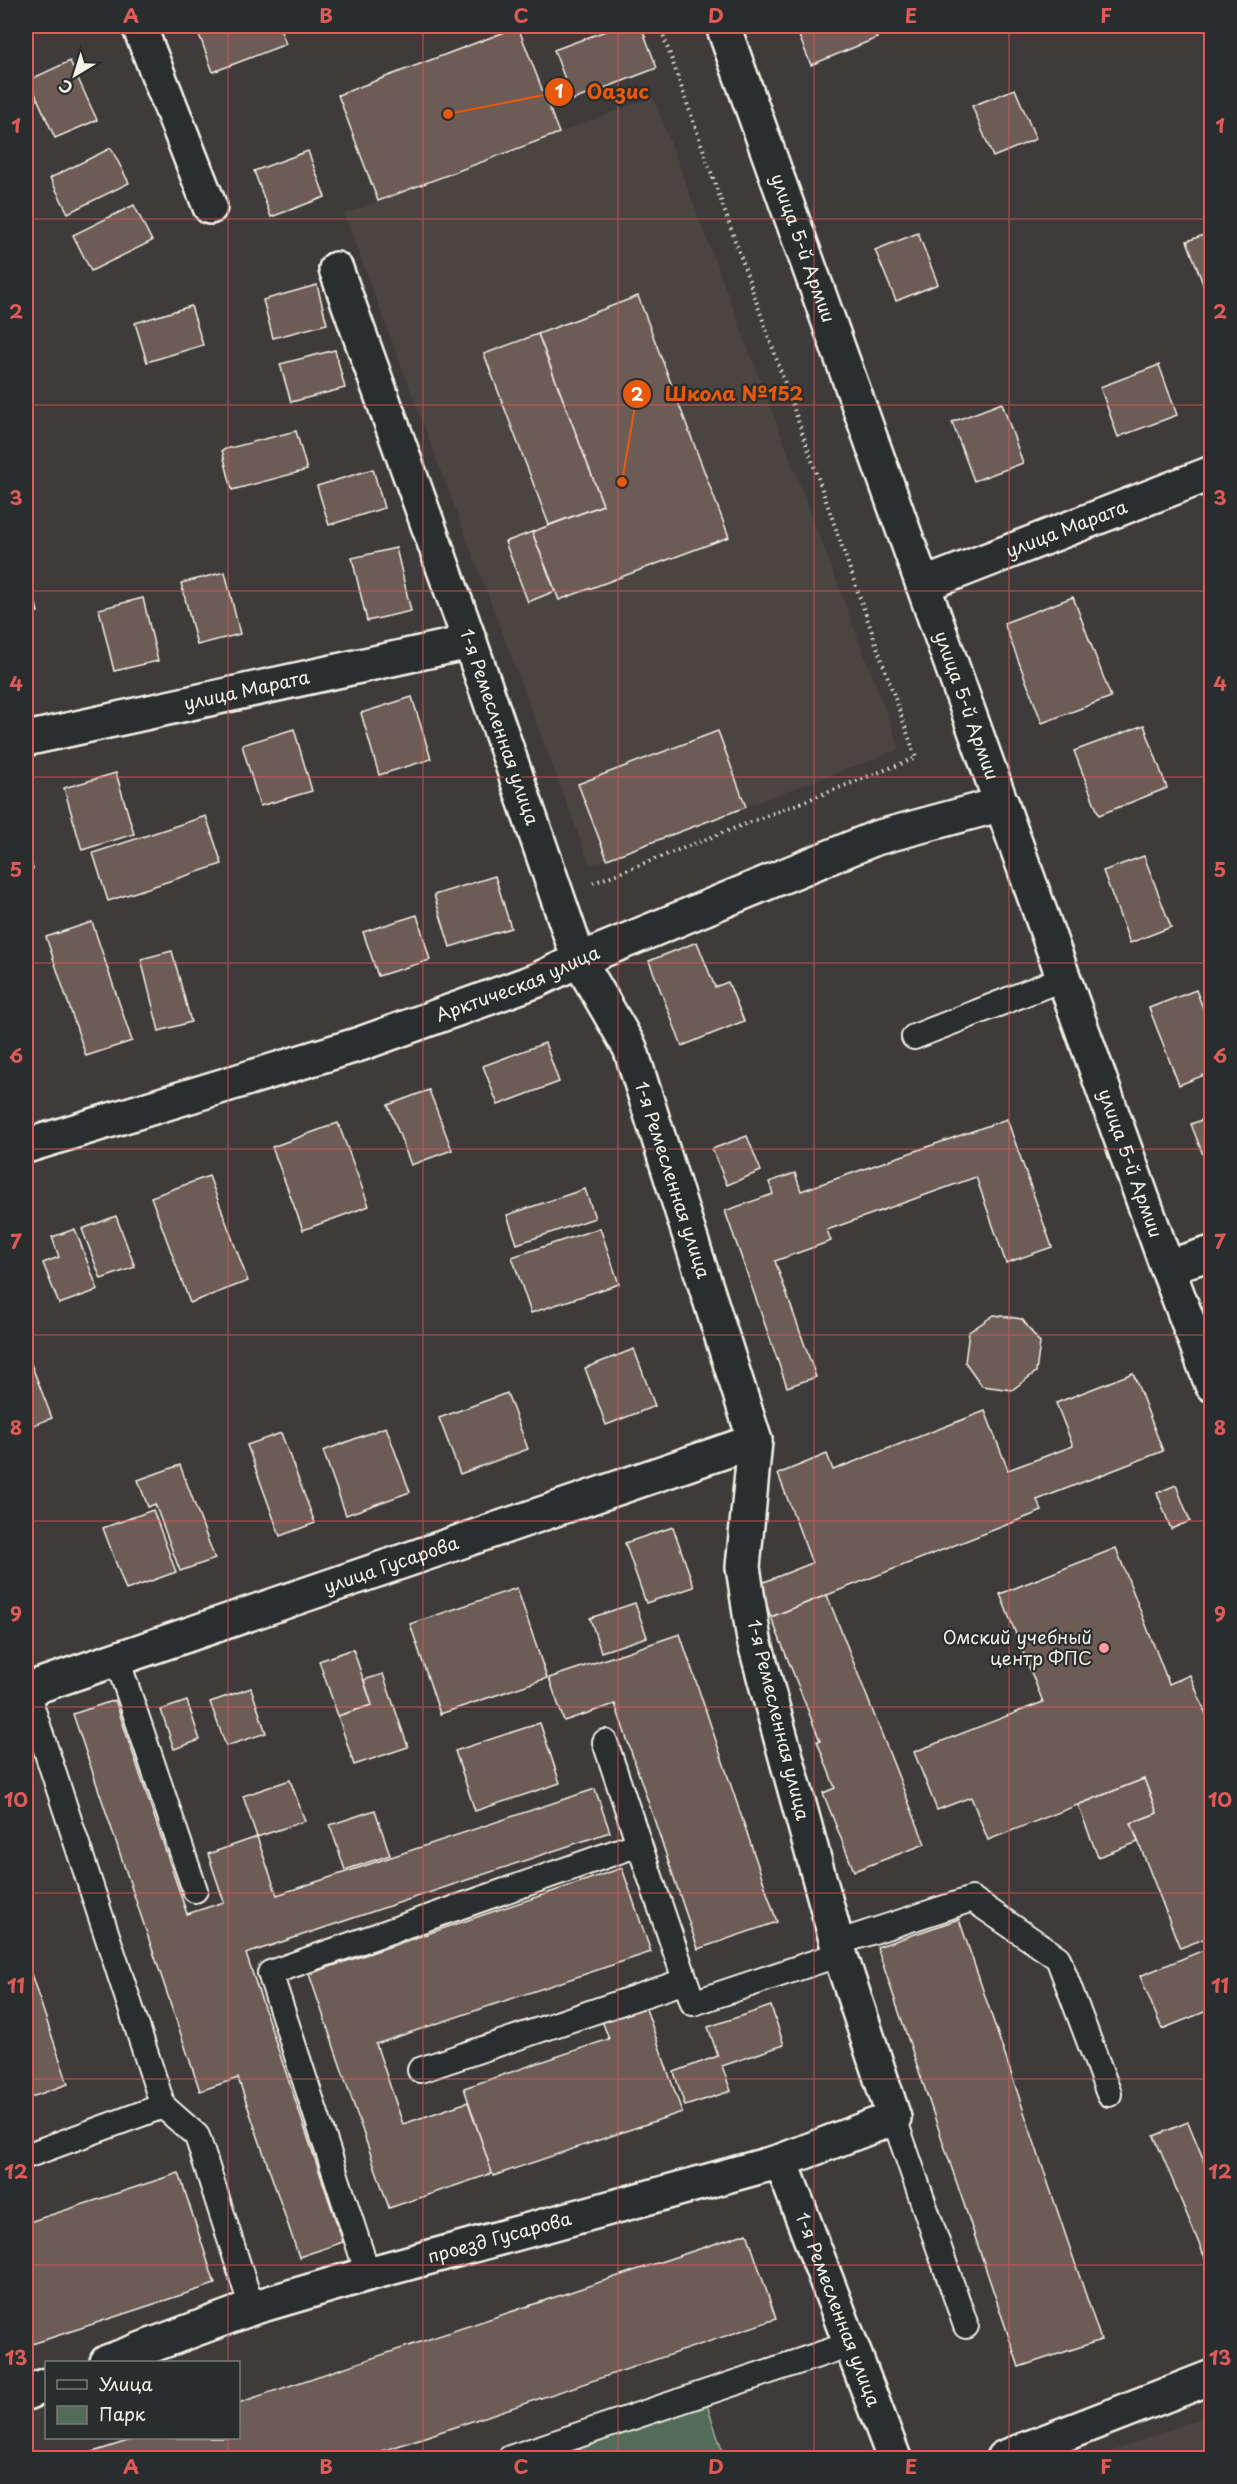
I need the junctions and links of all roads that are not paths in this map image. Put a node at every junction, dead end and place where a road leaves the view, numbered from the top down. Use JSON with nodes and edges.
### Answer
{"nodes":[{"id":1,"x":139,"y":26,"type":"edge"},
{"id":2,"x":723,"y":26,"type":"edge"},
{"id":3,"x":210,"y":207,"type":"dead end"},
{"id":4,"x":336,"y":269,"type":"dead end"},
{"id":5,"x":1212,"y":473,"type":"edge"},
{"id":6,"x":923,"y":585,"type":"junction"},
{"id":7,"x":470,"y":642,"type":"junction"},
{"id":8,"x":26,"y":739,"type":"edge"},
{"id":9,"x":1002,"y":804,"type":"junction"},
{"id":10,"x":579,"y":960,"type":"junction"},
{"id":11,"x":1064,"y":978,"type":"junction"},
{"id":12,"x":915,"y":1036,"type":"dead end"},
{"id":13,"x":26,"y":1146,"type":"edge"},
{"id":14,"x":1212,"y":1253,"type":"edge"},
{"id":15,"x":1167,"y":1267,"type":"junction"},
{"id":16,"x":1212,"y":1385,"type":"edge"},
{"id":17,"x":756,"y":1441,"type":"junction"},
{"id":18,"x":117,"y":1659,"type":"junction"},
{"id":19,"x":26,"y":1690,"type":"edge"},
{"id":20,"x":605,"y":1743,"type":"dead end"},
{"id":21,"x":639,"y":1844,"type":"junction"},
{"id":22,"x":195,"y":1890,"type":"dead end"},
{"id":23,"x":839,"y":1948,"type":"junction"},
{"id":24,"x":685,"y":1981,"type":"junction"},
{"id":25,"x":420,"y":2070,"type":"dead end"},
{"id":26,"x":1109,"y":2094,"type":"dead end"},
{"id":27,"x":163,"y":2106,"type":"junction"},
{"id":28,"x":894,"y":2118,"type":"junction"},
{"id":29,"x":26,"y":2156,"type":"edge"},
{"id":30,"x":782,"y":2161,"type":"junction"},
{"id":31,"x":368,"y":2274,"type":"junction"},
{"id":32,"x":252,"y":2308,"type":"junction"},
{"id":33,"x":966,"y":2326,"type":"dead end"},
{"id":34,"x":851,"y":2344,"type":"junction"},
{"id":35,"x":110,"y":2361,"type":"edge"},
{"id":36,"x":1212,"y":2377,"type":"edge"},
{"id":37,"x":45,"y":2385,"type":"edge"},
{"id":38,"x":26,"y":2393,"type":"edge"},
{"id":39,"x":510,"y":2458,"type":"edge"},
{"id":40,"x":894,"y":2458,"type":"edge"},
{"id":41,"x":1003,"y":2458,"type":"edge"}],
"edges":[{"from":1,"to":3,"type":"street"},
{"from":2,"to":6,"type":"street","name":"улица 5-й Армии"},
{"from":4,"to":7,"type":"street","name":"1-я Ремесленная улица"},
{"from":5,"to":6,"type":"street","name":"улица Марата"},
{"from":6,"to":9,"type":"street","name":"улица 5-й Армии"},
{"from":7,"to":8,"type":"street","name":"улица Марата"},
{"from":7,"to":10,"type":"street","name":"1-я Ремесленная улица"},
{"from":9,"to":10,"type":"street","name":"Арктическая улица"},
{"from":9,"to":11,"type":"street","name":"улица 5-й Армии"},
{"from":10,"to":13,"type":"street","name":"Арктическая улица"},
{"from":10,"to":17,"type":"street","name":"1-я Ремесленная улица"},
{"from":11,"to":12,"type":"lane"},
{"from":11,"to":15,"type":"street","name":"улица 5-й Армии"},
{"from":14,"to":15,"type":"street"},
{"from":15,"to":16,"type":"street","name":"улица 5-й Армии"},
{"from":17,"to":18,"type":"street","name":"улица Гусарова"},
{"from":17,"to":23,"type":"street","name":"1-я Ремесленная улица"},
{"from":18,"to":19,"type":"street","name":"улица Гусарова"},
{"from":18,"to":22,"type":"lane"},
{"from":19,"to":27,"type":"lane"},
{"from":20,"to":21,"type":"lane"},
{"from":21,"to":24,"type":"lane"},
{"from":21,"to":31,"type":"lane"},
{"from":23,"to":24,"type":"lane"},
{"from":23,"to":26,"type":"lane"},
{"from":23,"to":28,"type":"street","name":"1-я Ремесленная улица"},
{"from":24,"to":25,"type":"lane"},
{"from":27,"to":29,"type":"lane"},
{"from":27,"to":32,"type":"lane"},
{"from":28,"to":30,"type":"street","name":"проезд Гусарова"},
{"from":28,"to":33,"type":"lane"},
{"from":30,"to":31,"type":"street","name":"проезд Гусарова"},
{"from":30,"to":34,"type":"street","name":"1-я Ремесленная улица"},
{"from":31,"to":32,"type":"street","name":"проезд Гусарова"},
{"from":32,"to":35,"type":"street","name":"проезд Гусарова"},
{"from":34,"to":39,"type":"lane"},
{"from":34,"to":40,"type":"street","name":"1-я Ремесленная улица"},
{"from":36,"to":41,"type":"street"},
{"from":37,"to":38,"type":"street"}]}
